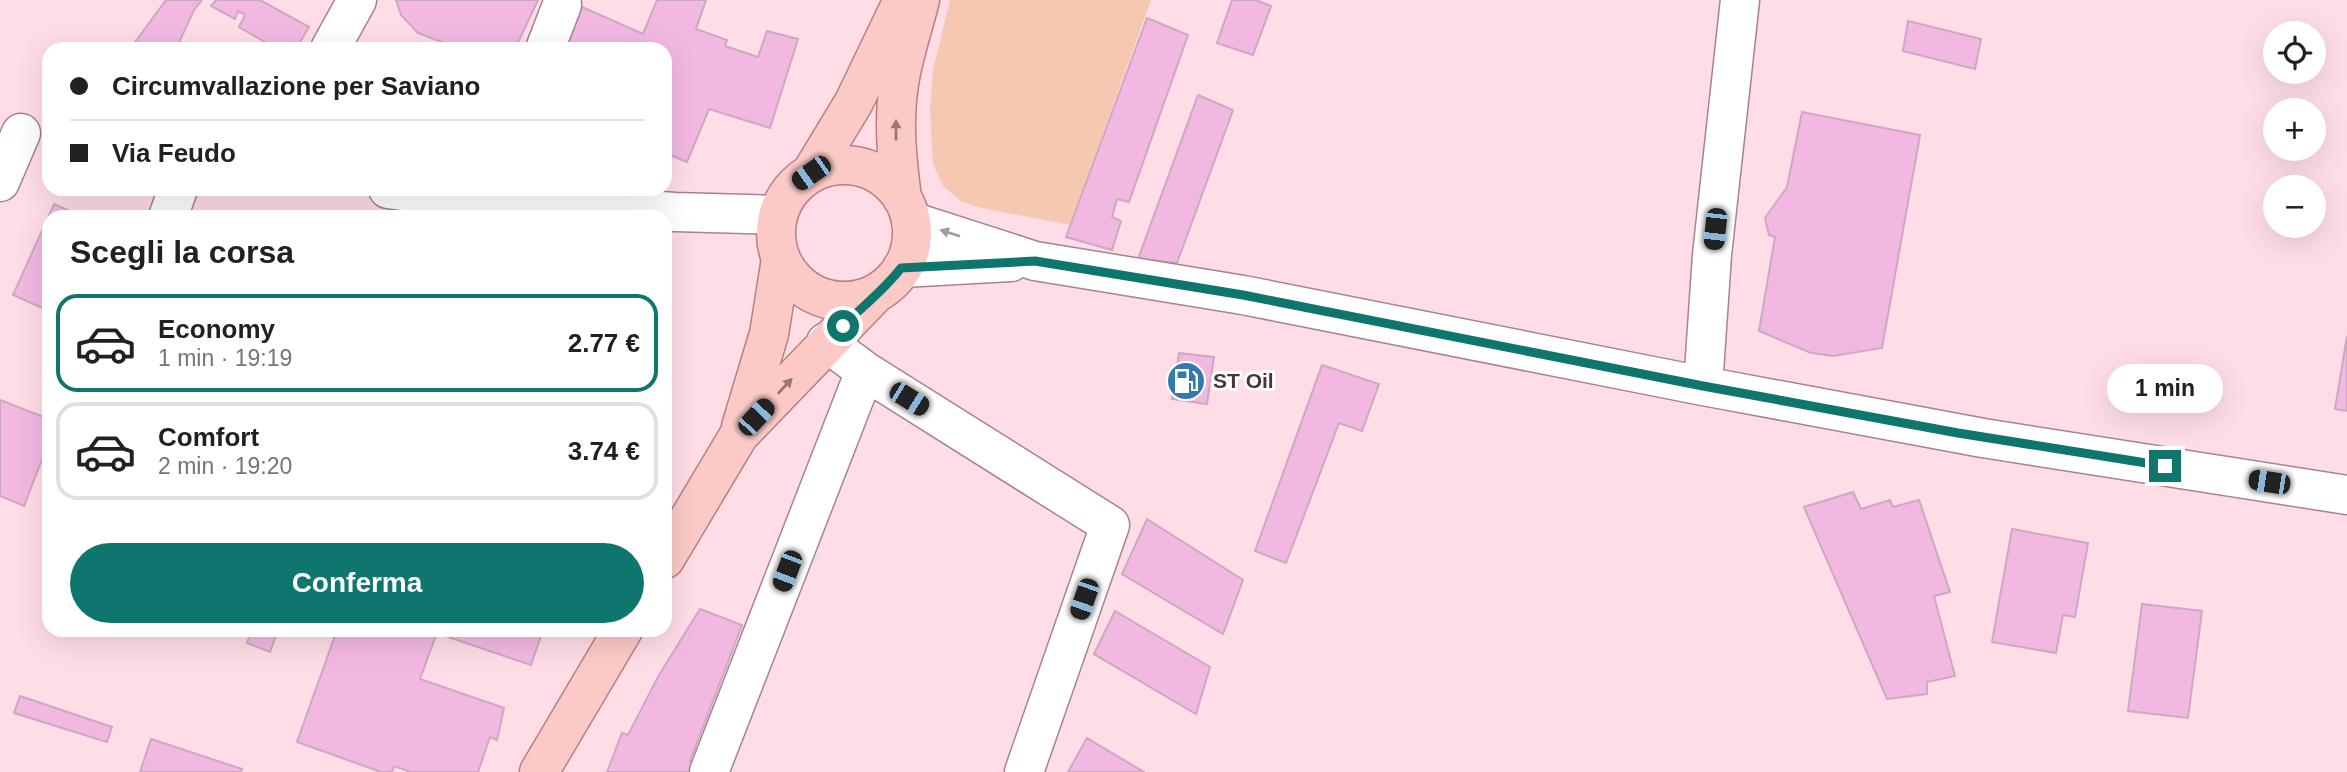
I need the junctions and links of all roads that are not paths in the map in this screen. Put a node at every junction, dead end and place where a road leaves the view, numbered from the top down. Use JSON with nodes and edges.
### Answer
{"nodes":[{"id":1,"x":357,"y":0,"type":"edge"},
{"id":2,"x":903,"y":0,"type":"edge"},
{"id":3,"x":920,"y":0,"type":"edge"},
{"id":4,"x":1740,"y":0,"type":"edge"},
{"id":5,"x":562,"y":5,"type":"dead end"},
{"id":6,"x":334,"y":42,"type":"edge"},
{"id":7,"x":548,"y":42,"type":"edge"},
{"id":8,"x":23,"y":133,"type":"edge"},
{"id":9,"x":811,"y":173,"type":"junction"},
{"id":10,"x":0,"y":182,"type":"edge"},
{"id":11,"x":508,"y":196,"type":"edge"},
{"id":12,"x":906,"y":209,"type":"junction"},
{"id":13,"x":654,"y":210,"type":"edge"},
{"id":14,"x":672,"y":212,"type":"edge"},
{"id":15,"x":778,"y":215,"type":"junction"},
{"id":16,"x":781,"y":259,"type":"junction"},
{"id":17,"x":1035,"y":261,"type":"junction"},
{"id":18,"x":888,"y":281,"type":"junction"},
{"id":19,"x":826,"y":342,"type":"junction"},
{"id":20,"x":865,"y":371,"type":"junction"},
{"id":21,"x":1703,"y":386,"type":"junction"},
{"id":22,"x":739,"y":435,"type":"junction"},
{"id":23,"x":2347,"y":495,"type":"edge"},
{"id":24,"x":672,"y":547,"type":"edge"},
{"id":25,"x":619,"y":637,"type":"edge"},
{"id":26,"x":539,"y":772,"type":"edge"},
{"id":27,"x":709,"y":772,"type":"edge"},
{"id":28,"x":1024,"y":772,"type":"edge"}],
"edges":[{"from":1,"to":6,"type":"street"},
{"from":2,"to":9,"type":"main road"},
{"from":12,"to":3,"type":"main road","one_way":true},
{"from":4,"to":21,"type":"street"},
{"from":5,"to":7,"type":"street"},
{"from":8,"to":10,"type":"street"},
{"from":9,"to":12,"type":"main road"},
{"from":9,"to":15,"type":"main road"},
{"from":11,"to":13,"type":"street"},
{"from":17,"to":12,"type":"street","one_way":true},
{"from":12,"to":18,"type":"main road"},
{"from":14,"to":15,"type":"street"},
{"from":15,"to":16,"type":"main road"},
{"from":16,"to":18,"type":"main road"},
{"from":16,"to":22,"type":"main road"},
{"from":17,"to":18,"type":"street"},
{"from":17,"to":21,"type":"street"},
{"from":18,"to":19,"type":"main road"},
{"from":19,"to":20,"type":"street"},
{"from":22,"to":19,"type":"main road","one_way":true},
{"from":20,"to":27,"type":"street"},
{"from":20,"to":28,"type":"street"},
{"from":21,"to":23,"type":"street"},
{"from":22,"to":24,"type":"main road"},
{"from":25,"to":26,"type":"main road"}]}
